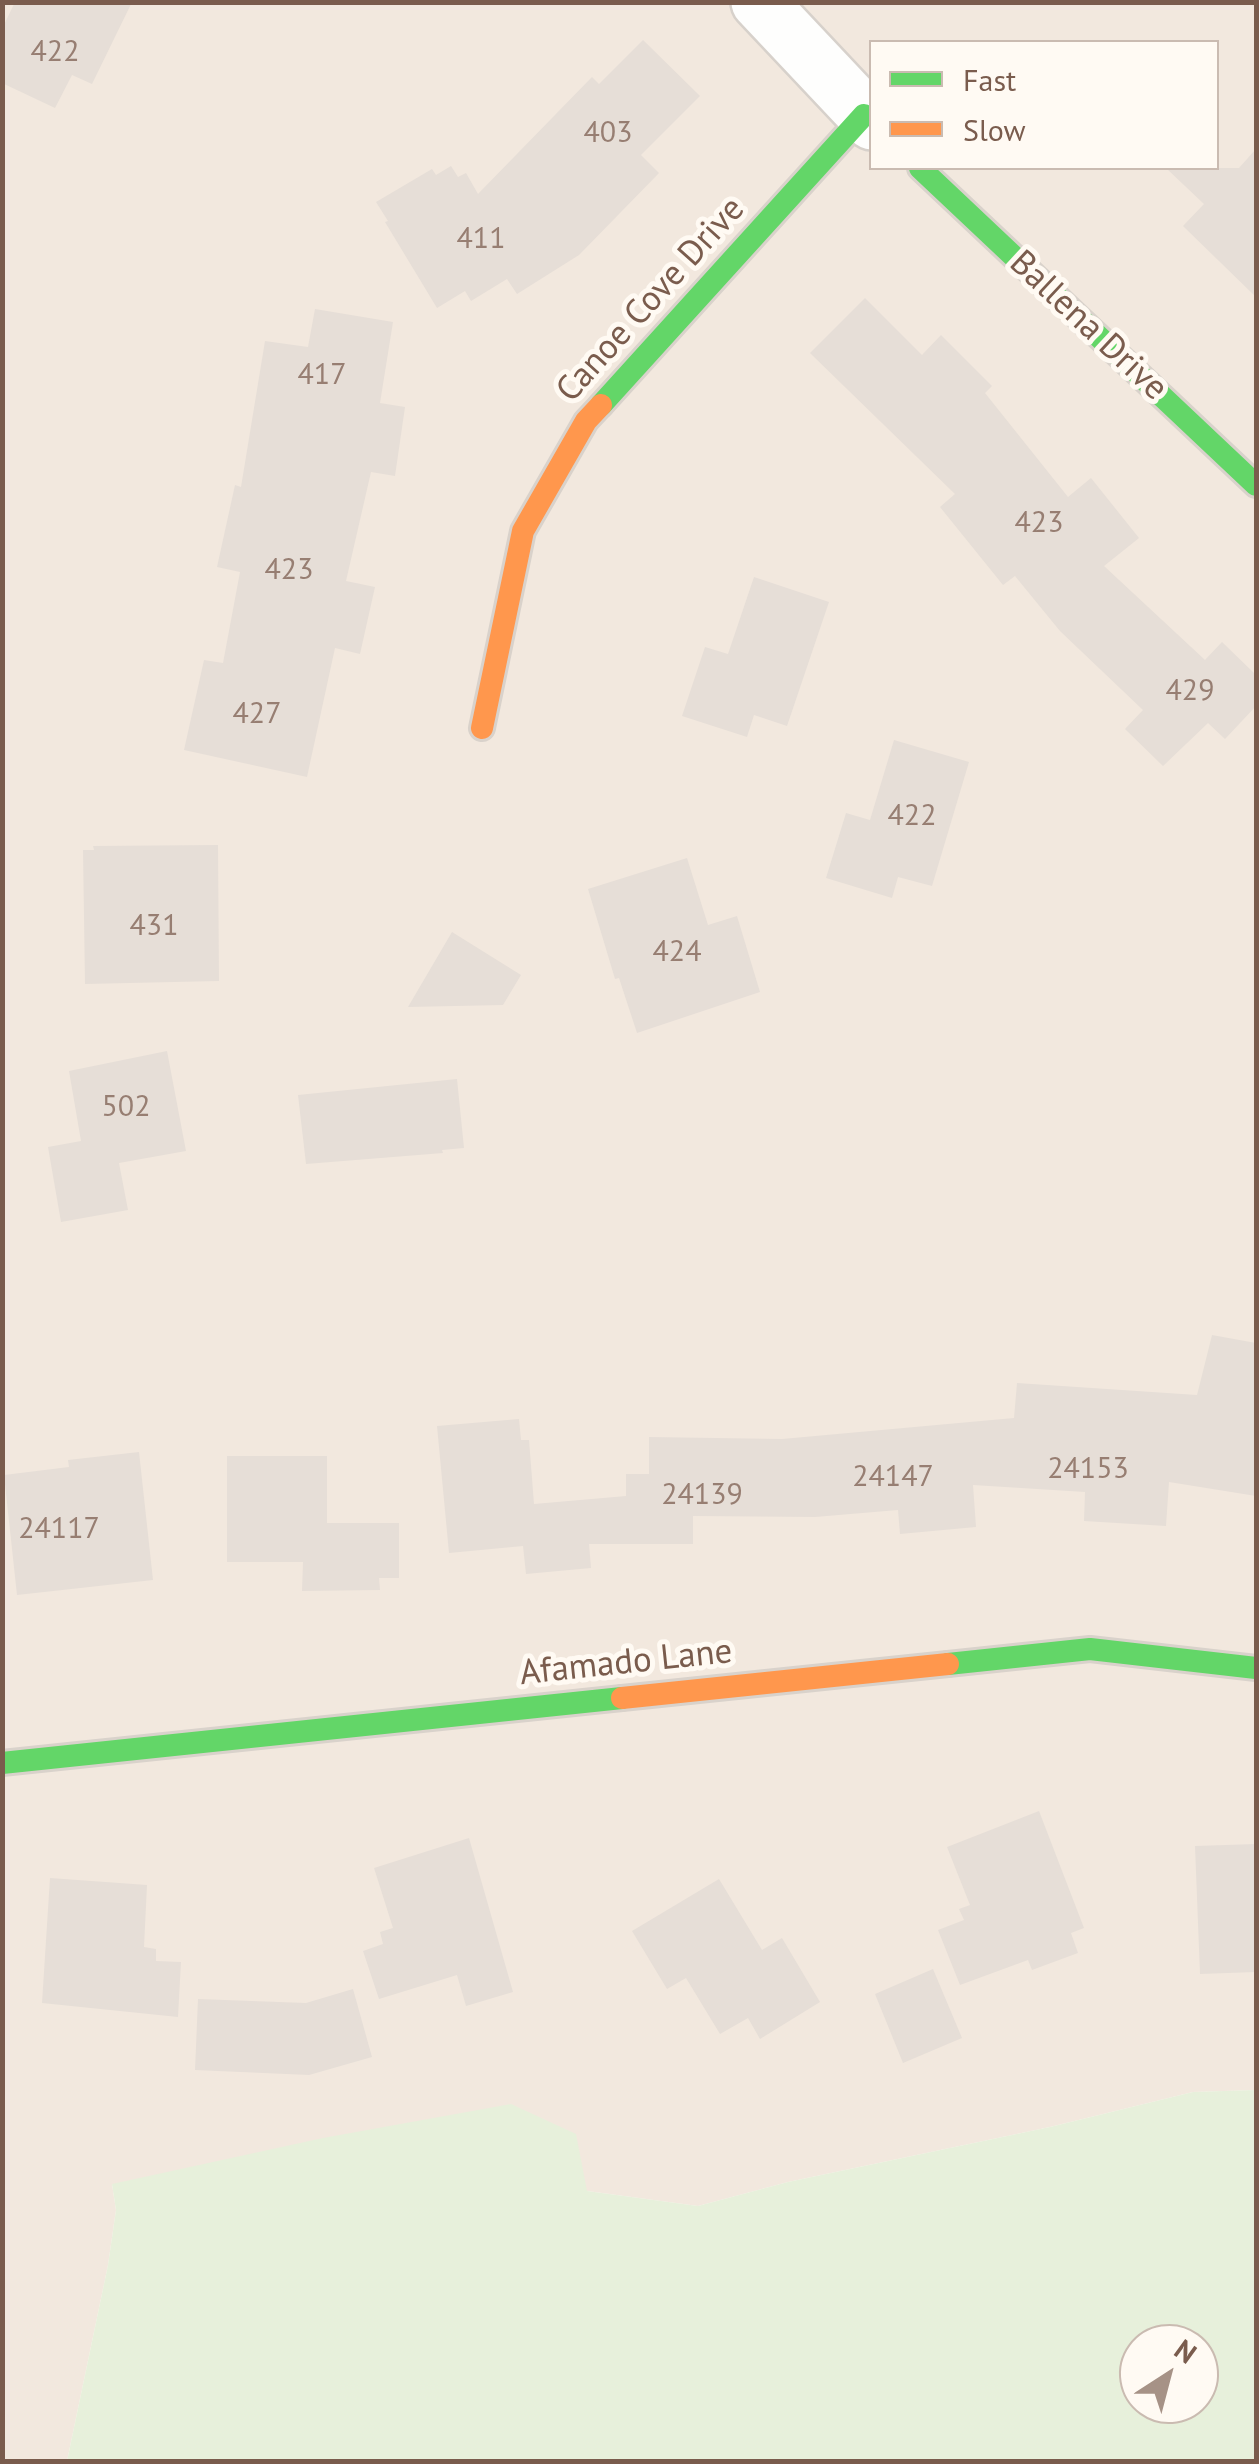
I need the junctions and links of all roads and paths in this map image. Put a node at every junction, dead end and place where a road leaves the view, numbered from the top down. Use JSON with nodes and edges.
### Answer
{"nodes":[{"id":1,"x":759,"y":2,"type":"edge"},
{"id":2,"x":868,"y":118,"type":"edge"},
{"id":3,"x":922,"y":170,"type":"edge"},
{"id":4,"x":1256,"y":485,"type":"edge"},
{"id":5,"x":482,"y":728,"type":"dead end"},
{"id":6,"x":1256,"y":1668,"type":"edge"},
{"id":7,"x":2,"y":1763,"type":"edge"}],
"edges":[{"from":1,"to":2,"type":"street"},
{"from":2,"to":5,"type":"street","name":"Canoe Cove Drive"},
{"from":3,"to":4,"type":"street","name":"Ballena Drive"},
{"from":6,"to":7,"type":"street","name":"Afamado Lane"}]}
